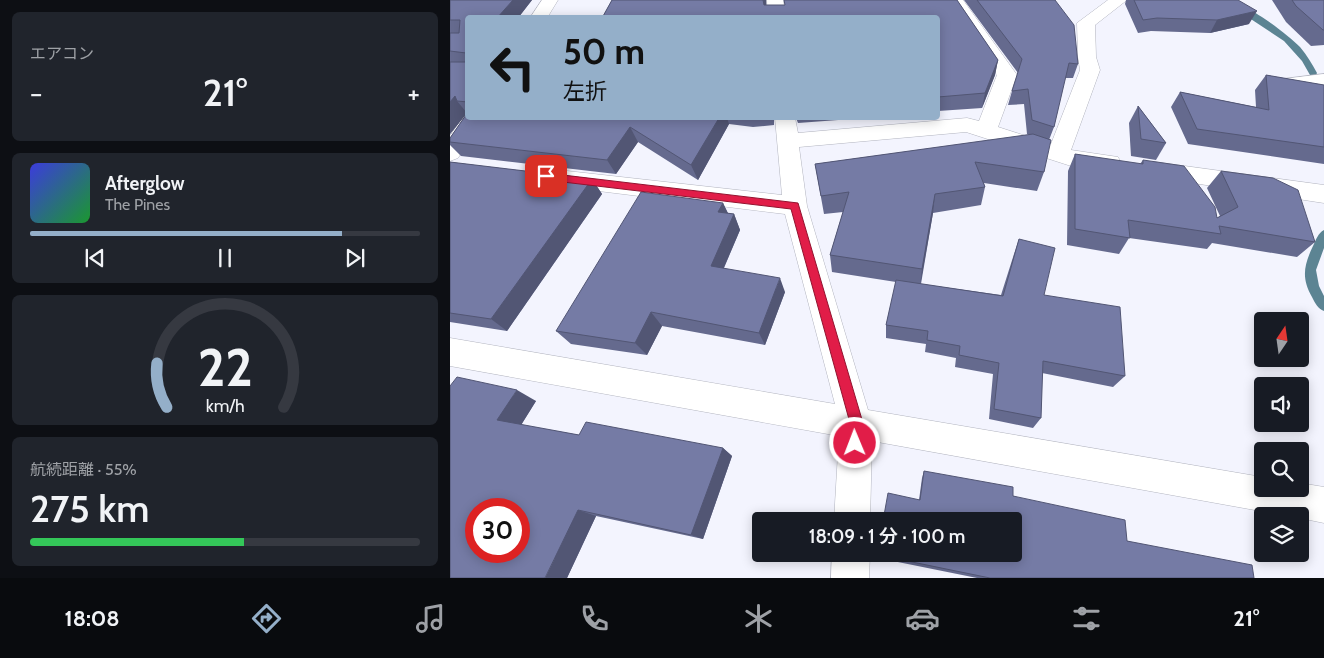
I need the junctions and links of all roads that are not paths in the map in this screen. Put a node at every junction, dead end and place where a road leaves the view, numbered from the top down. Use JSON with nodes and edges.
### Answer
{"nodes":[{"id":1,"x":550,"y":0,"type":"edge"},
{"id":2,"x":776,"y":0,"type":"edge"},
{"id":3,"x":955,"y":0,"type":"edge"},
{"id":4,"x":1120,"y":0,"type":"edge"},
{"id":5,"x":540,"y":15,"type":"edge"},
{"id":6,"x":777,"y":15,"type":"edge"},
{"id":7,"x":1324,"y":80,"type":"edge"},
{"id":8,"x":1290,"y":83,"type":"edge"},
{"id":9,"x":472,"y":120,"type":"edge"},
{"id":10,"x":786,"y":129,"type":"edge"},
{"id":11,"x":986,"y":132,"type":"junction"},
{"id":12,"x":450,"y":153,"type":"edge"},
{"id":13,"x":1058,"y":154,"type":"junction"},
{"id":14,"x":539,"y":175,"type":"edge"},
{"id":15,"x":1324,"y":194,"type":"edge"},
{"id":16,"x":795,"y":206,"type":"junction"},
{"id":17,"x":450,"y":352,"type":"edge"},
{"id":18,"x":856,"y":423,"type":"junction"},
{"id":19,"x":1324,"y":505,"type":"edge"},
{"id":20,"x":852,"y":512,"type":"edge"},
{"id":21,"x":851,"y":562,"type":"edge"},
{"id":22,"x":850,"y":578,"type":"edge"}],
"edges":[{"from":1,"to":5,"type":"street"},
{"from":2,"to":6,"type":"street"},
{"from":3,"to":11,"type":"street"},
{"from":4,"to":13,"type":"street"},
{"from":7,"to":8,"type":"street"},
{"from":9,"to":12,"type":"street"},
{"from":10,"to":11,"type":"street"},
{"from":10,"to":16,"type":"street"},
{"from":11,"to":13,"type":"street"},
{"from":13,"to":15,"type":"street"},
{"from":14,"to":16,"type":"street"},
{"from":16,"to":18,"type":"street"},
{"from":17,"to":18,"type":"street"},
{"from":18,"to":19,"type":"street"},
{"from":18,"to":20,"type":"street"},
{"from":21,"to":22,"type":"street"}]}
